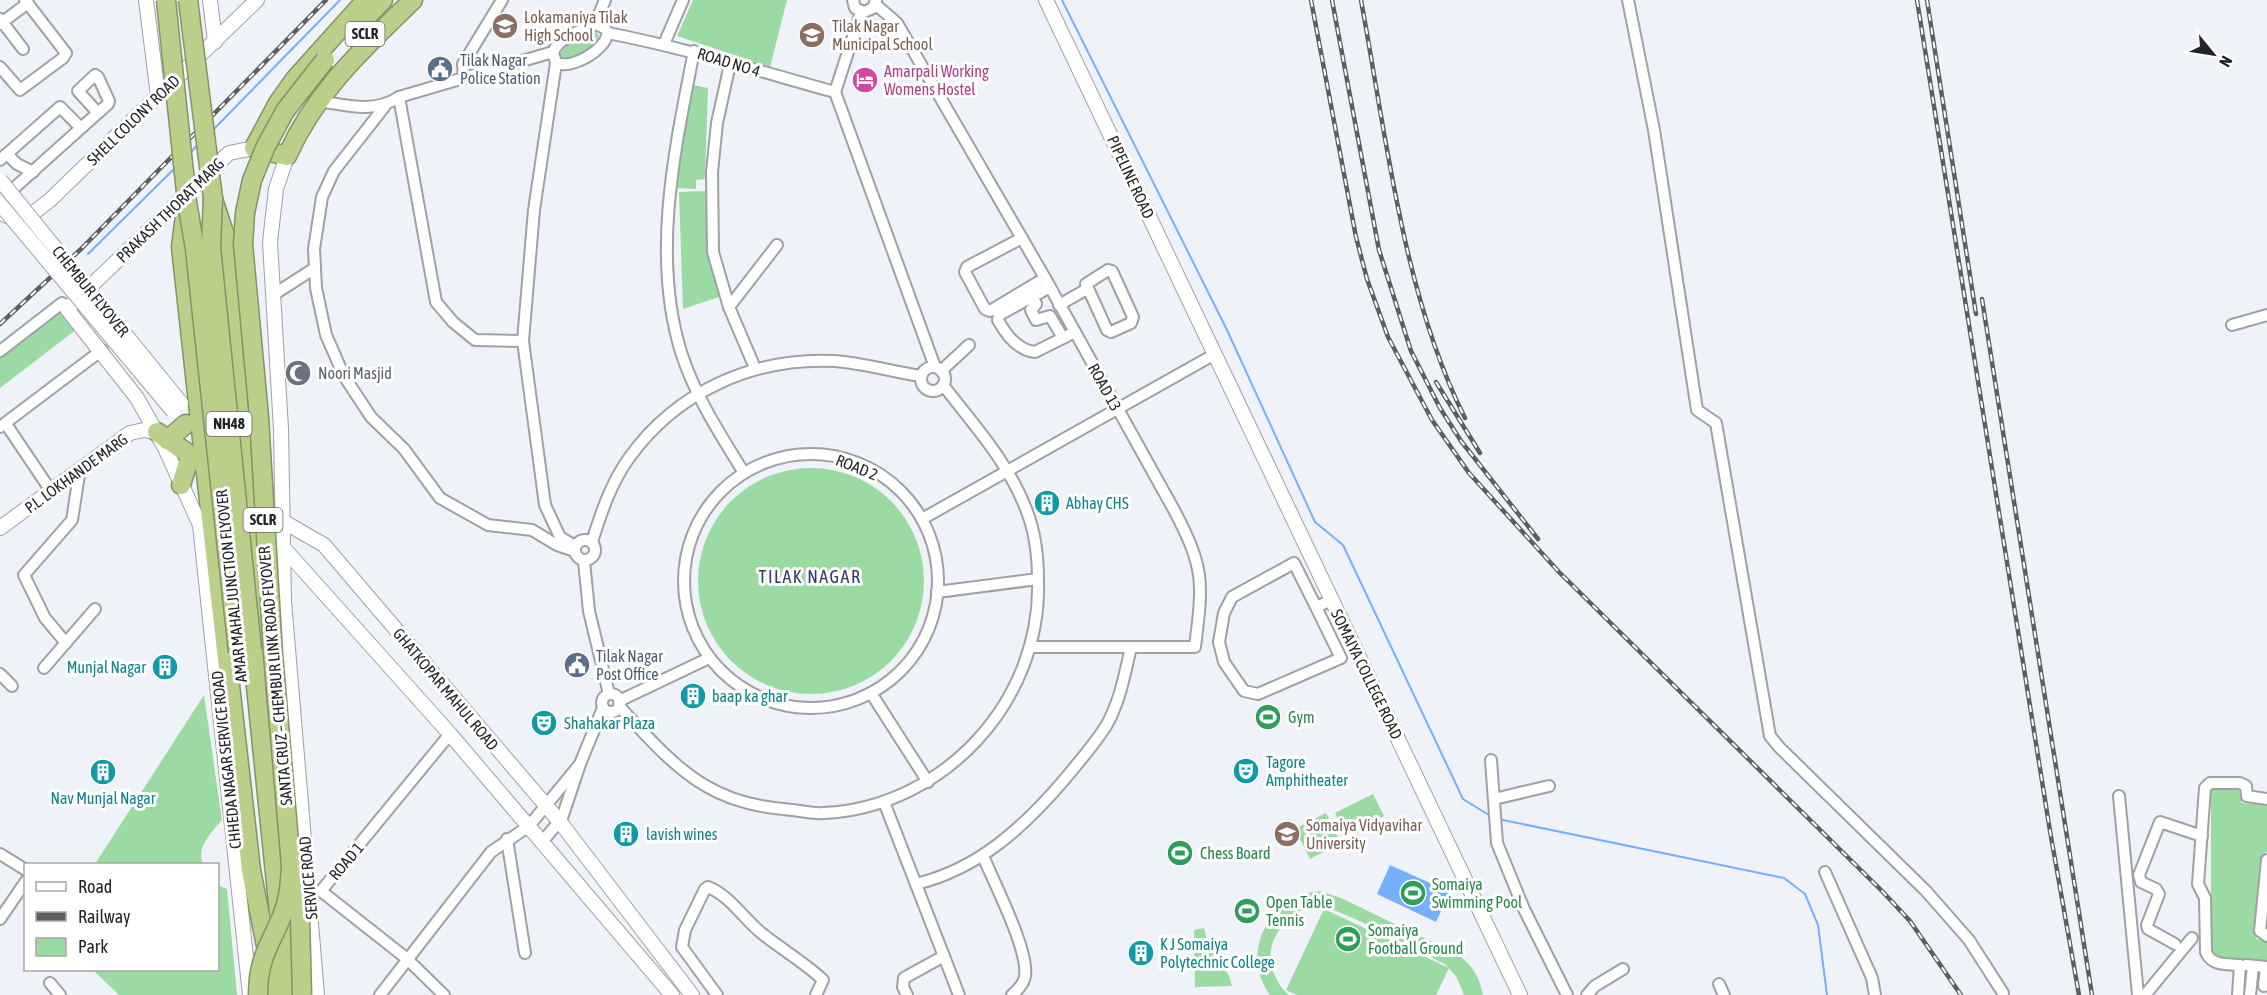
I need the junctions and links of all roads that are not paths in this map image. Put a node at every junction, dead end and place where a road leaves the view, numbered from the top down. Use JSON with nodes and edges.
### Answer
{"nodes":[{"id":1,"x":146,"y":0,"type":"edge"},
{"id":2,"x":166,"y":0,"type":"edge"},
{"id":3,"x":188,"y":0,"type":"edge"},
{"id":4,"x":210,"y":0,"type":"edge"},
{"id":5,"x":257,"y":0,"type":"edge"},
{"id":6,"x":366,"y":0,"type":"edge"},
{"id":7,"x":383,"y":0,"type":"edge"},
{"id":8,"x":398,"y":0,"type":"edge"},
{"id":9,"x":413,"y":0,"type":"edge"},
{"id":10,"x":502,"y":0,"type":"edge"},
{"id":11,"x":605,"y":0,"type":"edge"},
{"id":12,"x":683,"y":0,"type":"edge"},
{"id":13,"x":853,"y":0,"type":"edge"},
{"id":14,"x":1628,"y":0,"type":"edge"},
{"id":15,"x":26,"y":2,"type":"edge"},
{"id":16,"x":875,"y":2,"type":"edge"},
{"id":17,"x":1054,"y":2,"type":"edge"},
{"id":18,"x":861,"y":12,"type":"junction"},
{"id":19,"x":1,"y":22,"type":"edge"},
{"id":20,"x":595,"y":24,"type":"junction"},
{"id":21,"x":608,"y":33,"type":"junction"},
{"id":22,"x":215,"y":42,"type":"junction"},
{"id":23,"x":664,"y":44,"type":"junction"},
{"id":24,"x":23,"y":49,"type":"dead end"},
{"id":25,"x":694,"y":51,"type":"junction"},
{"id":26,"x":554,"y":58,"type":"junction"},
{"id":27,"x":329,"y":64,"type":"junction"},
{"id":28,"x":730,"y":64,"type":"junction"},
{"id":29,"x":0,"y":67,"type":"edge"},
{"id":30,"x":464,"y":78,"type":"junction"},
{"id":31,"x":835,"y":92,"type":"junction"},
{"id":32,"x":158,"y":96,"type":"junction"},
{"id":33,"x":399,"y":97,"type":"junction"},
{"id":34,"x":318,"y":101,"type":"junction"},
{"id":35,"x":385,"y":106,"type":"junction"},
{"id":36,"x":98,"y":113,"type":"dead end"},
{"id":37,"x":81,"y":128,"type":"junction"},
{"id":38,"x":254,"y":148,"type":"junction"},
{"id":39,"x":287,"y":156,"type":"junction"},
{"id":40,"x":3,"y":157,"type":"edge"},
{"id":41,"x":33,"y":172,"type":"junction"},
{"id":42,"x":0,"y":174,"type":"edge"},
{"id":43,"x":0,"y":180,"type":"edge"},
{"id":44,"x":12,"y":190,"type":"junction"},
{"id":45,"x":213,"y":198,"type":"junction"},
{"id":46,"x":187,"y":202,"type":"junction"},
{"id":47,"x":0,"y":204,"type":"edge"},
{"id":48,"x":0,"y":213,"type":"edge"},
{"id":49,"x":32,"y":214,"type":"junction"},
{"id":50,"x":1022,"y":238,"type":"junction"},
{"id":51,"x":777,"y":245,"type":"dead end"},
{"id":52,"x":315,"y":268,"type":"junction"},
{"id":53,"x":1048,"y":283,"type":"junction"},
{"id":54,"x":1087,"y":288,"type":"junction"},
{"id":55,"x":273,"y":295,"type":"junction"},
{"id":56,"x":1032,"y":296,"type":"junction"},
{"id":57,"x":1059,"y":305,"type":"junction"},
{"id":58,"x":729,"y":307,"type":"junction"},
{"id":59,"x":67,"y":309,"type":"junction"},
{"id":60,"x":2267,"y":315,"type":"edge"},
{"id":61,"x":2232,"y":325,"type":"dead end"},
{"id":62,"x":1075,"y":332,"type":"junction"},
{"id":63,"x":1063,"y":338,"type":"junction"},
{"id":64,"x":523,"y":341,"type":"junction"},
{"id":65,"x":969,"y":345,"type":"dead end"},
{"id":66,"x":102,"y":350,"type":"junction"},
{"id":67,"x":0,"y":351,"type":"edge"},
{"id":68,"x":1215,"y":354,"type":"junction"},
{"id":69,"x":755,"y":368,"type":"junction"},
{"id":70,"x":930,"y":371,"type":"junction"},
{"id":71,"x":943,"y":385,"type":"junction"},
{"id":72,"x":697,"y":393,"type":"junction"},
{"id":73,"x":1117,"y":409,"type":"junction"},
{"id":74,"x":190,"y":417,"type":"junction"},
{"id":75,"x":3,"y":425,"type":"edge"},
{"id":76,"x":163,"y":440,"type":"junction"},
{"id":77,"x":187,"y":465,"type":"junction"},
{"id":78,"x":80,"y":470,"type":"junction"},
{"id":79,"x":1008,"y":470,"type":"junction"},
{"id":80,"x":206,"y":472,"type":"junction"},
{"id":81,"x":744,"y":473,"type":"junction"},
{"id":82,"x":181,"y":485,"type":"junction"},
{"id":83,"x":249,"y":488,"type":"junction"},
{"id":84,"x":51,"y":491,"type":"junction"},
{"id":85,"x":210,"y":508,"type":"junction"},
{"id":86,"x":253,"y":514,"type":"junction"},
{"id":87,"x":922,"y":519,"type":"junction"},
{"id":88,"x":284,"y":524,"type":"junction"},
{"id":89,"x":207,"y":527,"type":"junction"},
{"id":90,"x":0,"y":528,"type":"edge"},
{"id":91,"x":253,"y":539,"type":"junction"},
{"id":92,"x":592,"y":542,"type":"junction"},
{"id":93,"x":282,"y":546,"type":"junction"},
{"id":94,"x":575,"y":549,"type":"junction"},
{"id":95,"x":1311,"y":555,"type":"junction"},
{"id":96,"x":584,"y":561,"type":"junction"},
{"id":97,"x":1294,"y":563,"type":"junction"},
{"id":98,"x":1038,"y":579,"type":"junction"},
{"id":99,"x":937,"y":592,"type":"junction"},
{"id":100,"x":1332,"y":600,"type":"junction"},
{"id":101,"x":1316,"y":607,"type":"junction"},
{"id":102,"x":95,"y":609,"type":"dead end"},
{"id":103,"x":66,"y":643,"type":"junction"},
{"id":104,"x":1031,"y":647,"type":"junction"},
{"id":105,"x":1131,"y":647,"type":"junction"},
{"id":106,"x":245,"y":651,"type":"junction"},
{"id":107,"x":1356,"y":651,"type":"junction"},
{"id":108,"x":1341,"y":658,"type":"junction"},
{"id":109,"x":707,"y":659,"type":"junction"},
{"id":110,"x":44,"y":668,"type":"dead end"},
{"id":111,"x":0,"y":674,"type":"edge"},
{"id":112,"x":12,"y":686,"type":"dead end"},
{"id":113,"x":871,"y":693,"type":"junction"},
{"id":114,"x":450,"y":694,"type":"junction"},
{"id":115,"x":609,"y":694,"type":"junction"},
{"id":116,"x":619,"y":704,"type":"junction"},
{"id":117,"x":603,"y":708,"type":"junction"},
{"id":118,"x":432,"y":713,"type":"junction"},
{"id":119,"x":450,"y":734,"type":"junction"},
{"id":120,"x":1491,"y":760,"type":"dead end"},
{"id":121,"x":579,"y":764,"type":"junction"},
{"id":122,"x":928,"y":782,"type":"junction"},
{"id":123,"x":1549,"y":786,"type":"dead end"},
{"id":124,"x":2119,"y":796,"type":"dead end"},
{"id":125,"x":2267,"y":799,"type":"edge"},
{"id":126,"x":884,"y":802,"type":"junction"},
{"id":127,"x":1494,"y":802,"type":"junction"},
{"id":128,"x":546,"y":806,"type":"junction"},
{"id":129,"x":560,"y":822,"type":"junction"},
{"id":130,"x":529,"y":826,"type":"junction"},
{"id":131,"x":2202,"y":836,"type":"junction"},
{"id":132,"x":507,"y":839,"type":"junction"},
{"id":133,"x":542,"y":842,"type":"junction"},
{"id":134,"x":0,"y":854,"type":"edge"},
{"id":135,"x":983,"y":856,"type":"junction"},
{"id":136,"x":2267,"y":860,"type":"edge"},
{"id":137,"x":24,"y":869,"type":"edge"},
{"id":138,"x":1825,"y":872,"type":"dead end"},
{"id":139,"x":24,"y":884,"type":"edge"},
{"id":140,"x":916,"y":884,"type":"junction"},
{"id":141,"x":0,"y":920,"type":"edge"},
{"id":142,"x":253,"y":925,"type":"junction"},
{"id":143,"x":312,"y":932,"type":"junction"},
{"id":144,"x":285,"y":935,"type":"junction"},
{"id":145,"x":2267,"y":936,"type":"edge"},
{"id":146,"x":2192,"y":938,"type":"dead end"},
{"id":147,"x":2175,"y":944,"type":"dead end"},
{"id":148,"x":525,"y":953,"type":"dead end"},
{"id":149,"x":263,"y":954,"type":"junction"},
{"id":150,"x":944,"y":956,"type":"junction"},
{"id":151,"x":406,"y":958,"type":"junction"},
{"id":152,"x":2240,"y":965,"type":"junction"},
{"id":153,"x":2253,"y":966,"type":"junction"},
{"id":154,"x":2266,"y":967,"type":"edge"},
{"id":155,"x":1623,"y":969,"type":"dead end"},
{"id":156,"x":278,"y":970,"type":"junction"},
{"id":157,"x":50,"y":983,"type":"dead end"},
{"id":158,"x":1719,"y":984,"type":"dead end"},
{"id":159,"x":2266,"y":986,"type":"edge"},
{"id":160,"x":2251,"y":989,"type":"edge"},
{"id":161,"x":2003,"y":993,"type":"dead end"},
{"id":162,"x":60,"y":995,"type":"edge"},
{"id":163,"x":249,"y":995,"type":"edge"},
{"id":164,"x":258,"y":995,"type":"edge"},
{"id":165,"x":273,"y":995,"type":"edge"},
{"id":166,"x":288,"y":995,"type":"edge"},
{"id":167,"x":303,"y":995,"type":"edge"},
{"id":168,"x":318,"y":995,"type":"edge"},
{"id":169,"x":380,"y":995,"type":"edge"},
{"id":170,"x":444,"y":995,"type":"edge"},
{"id":171,"x":672,"y":995,"type":"edge"},
{"id":172,"x":692,"y":995,"type":"edge"},
{"id":173,"x":717,"y":995,"type":"edge"},
{"id":174,"x":816,"y":995,"type":"edge"},
{"id":175,"x":907,"y":995,"type":"edge"},
{"id":176,"x":959,"y":995,"type":"edge"},
{"id":177,"x":1012,"y":995,"type":"edge"},
{"id":178,"x":1520,"y":995,"type":"edge"},
{"id":179,"x":1567,"y":995,"type":"edge"},
{"id":180,"x":1587,"y":995,"type":"edge"},
{"id":181,"x":1724,"y":995,"type":"edge"},
{"id":182,"x":1875,"y":995,"type":"edge"},
{"id":183,"x":2138,"y":995,"type":"edge"},
{"id":184,"x":2145,"y":995,"type":"edge"},
{"id":185,"x":2238,"y":995,"type":"edge"}],
"edges":[{"from":1,"to":32,"type":"street"},
{"from":2,"to":46,"type":"highway","number":"NH48","bridge":true},
{"from":3,"to":45,"type":"highway","number":"NH48","bridge":true},
{"from":4,"to":22,"type":"street"},
{"from":5,"to":22,"type":"street","name":"SHELL COLONY ROAD"},
{"from":6,"to":38,"type":"highway"},
{"from":7,"to":27,"type":"highway","name":"SANTA CRUZ – CHEMBUR LINK ROAD FLYOVER","number":"SCLR"},
{"from":8,"to":27,"type":"highway","name":"SANTA CRUZ – CHEMBUR LINK ROAD FLYOVER","number":"SCLR"},
{"from":9,"to":34,"type":"highway"},
{"from":10,"to":30,"type":"street"},
{"from":11,"to":20,"type":"street"},
{"from":12,"to":23,"type":"street"},
{"from":13,"to":18,"type":"street"},
{"from":14,"to":161,"type":"street"},
{"from":15,"to":19,"type":"street"},
{"from":15,"to":29,"type":"street"},
{"from":16,"to":18,"type":"street"},
{"from":16,"to":50,"type":"street","name":"ROAD 13"},
{"from":17,"to":68,"type":"street","name":"PIPELINE ROAD"},
{"from":18,"to":31,"type":"street"},
{"from":19,"to":24,"type":"street"},
{"from":20,"to":21,"type":"street","name":"ROAD NO 4"},
{"from":20,"to":26,"type":"street"},
{"from":21,"to":23,"type":"street","name":"ROAD NO 4"},
{"from":21,"to":26,"type":"street"},
{"from":22,"to":32,"type":"street","name":"SHELL COLONY ROAD"},
{"from":23,"to":25,"type":"street","name":"ROAD NO 4"},
{"from":25,"to":28,"type":"street","name":"ROAD NO 4"},
{"from":25,"to":72,"type":"street"},
{"from":26,"to":30,"type":"street"},
{"from":26,"to":64,"type":"street"},
{"from":27,"to":149,"type":"highway","name":"SANTA CRUZ – CHEMBUR LINK ROAD FLYOVER","number":"SCLR","bridge":true},
{"from":27,"to":167,"type":"highway","name":"SANTA CRUZ – CHEMBUR LINK ROAD FLYOVER","number":"SCLR","bridge":true},
{"from":28,"to":31,"type":"street","name":"ROAD NO 4"},
{"from":28,"to":58,"type":"street"},
{"from":30,"to":33,"type":"street"},
{"from":31,"to":70,"type":"street"},
{"from":32,"to":49,"type":"street","name":"SHELL COLONY ROAD"},
{"from":33,"to":35,"type":"street"},
{"from":33,"to":64,"type":"street"},
{"from":34,"to":35,"type":"street"},
{"from":34,"to":39,"type":"highway"},
{"from":35,"to":52,"type":"street"},
{"from":36,"to":37,"type":"street"},
{"from":37,"to":40,"type":"street"},
{"from":37,"to":41,"type":"street"},
{"from":38,"to":39,"type":"highway","name":"PRAKASH THORAT MARG"},
{"from":38,"to":59,"type":"street","name":"PRAKASH THORAT MARG"},
{"from":39,"to":55,"type":"street","name":"SERVICE ROAD"},
{"from":40,"to":41,"type":"street"},
{"from":41,"to":44,"type":"street"},
{"from":42,"to":44,"type":"street"},
{"from":43,"to":74,"type":"street","name":"CHEMBUR FLYOVER","bridge":true},
{"from":44,"to":49,"type":"street"},
{"from":45,"to":83,"type":"highway"},
{"from":45,"to":106,"type":"highway","name":"AMAR MAHAL JUNCTION FLYOVER","number":"NH48","bridge":true},
{"from":46,"to":74,"type":"highway","bridge":true},
{"from":46,"to":106,"type":"highway","name":"AMAR MAHAL JUNCTION FLYOVER","number":"NH48","bridge":true},
{"from":47,"to":74,"type":"street","name":"CHEMBUR FLYOVER","bridge":true},
{"from":48,"to":49,"type":"street"},
{"from":50,"to":53,"type":"street","name":"ROAD 13"},
{"from":50,"to":53,"type":"street"},
{"from":51,"to":58,"type":"street"},
{"from":52,"to":55,"type":"street"},
{"from":52,"to":94,"type":"street"},
{"from":53,"to":56,"type":"street"},
{"from":53,"to":57,"type":"street","name":"ROAD 13"},
{"from":54,"to":54,"type":"street"},
{"from":54,"to":57,"type":"street"},
{"from":55,"to":88,"type":"street","name":"SERVICE ROAD"},
{"from":56,"to":63,"type":"street"},
{"from":56,"to":63,"type":"street"},
{"from":57,"to":62,"type":"street","name":"ROAD 13"},
{"from":58,"to":69,"type":"street"},
{"from":59,"to":66,"type":"street"},
{"from":59,"to":67,"type":"street","name":"PRAKASH THORAT MARG"},
{"from":60,"to":61,"type":"street"},
{"from":62,"to":63,"type":"street"},
{"from":62,"to":73,"type":"street","name":"ROAD 13"},
{"from":64,"to":94,"type":"street"},
{"from":65,"to":70,"type":"street"},
{"from":66,"to":75,"type":"street"},
{"from":66,"to":76,"type":"street"},
{"from":68,"to":73,"type":"street"},
{"from":68,"to":95,"type":"street","name":"SOMAIYA COLLEGE ROAD"},
{"from":69,"to":70,"type":"street"},
{"from":69,"to":72,"type":"street"},
{"from":70,"to":71,"type":"street"},
{"from":70,"to":71,"type":"street"},
{"from":71,"to":79,"type":"street"},
{"from":72,"to":81,"type":"street"},
{"from":72,"to":92,"type":"street"},
{"from":73,"to":79,"type":"street"},
{"from":73,"to":105,"type":"street","name":"ROAD 13"},
{"from":74,"to":76,"type":"highway"},
{"from":74,"to":80,"type":"highway"},
{"from":74,"to":83,"type":"street","name":"GHATKOPAR MAHUL ROAD"},
{"from":74,"to":86,"type":"street","name":"GHATKOPAR MAHUL ROAD"},
{"from":75,"to":84,"type":"street"},
{"from":76,"to":77,"type":"highway"},
{"from":76,"to":78,"type":"street","name":"P.L. LOKHANDE MARG"},
{"from":76,"to":80,"type":"highway"},
{"from":76,"to":82,"type":"street"},
{"from":77,"to":80,"type":"highway"},
{"from":77,"to":82,"type":"highway"},
{"from":78,"to":84,"type":"street","name":"P.L. LOKHANDE MARG"},
{"from":78,"to":103,"type":"street"},
{"from":79,"to":87,"type":"street"},
{"from":79,"to":98,"type":"street"},
{"from":80,"to":85,"type":"highway"},
{"from":81,"to":87,"type":"street","name":"ROAD 2"},
{"from":81,"to":109,"type":"street","name":"ROAD 2"},
{"from":82,"to":89,"type":"street"},
{"from":83,"to":86,"type":"highway"},
{"from":83,"to":88,"type":"street","name":"GHATKOPAR MAHUL ROAD"},
{"from":84,"to":90,"type":"street","name":"P.L. LOKHANDE MARG"},
{"from":85,"to":86,"type":"street"},
{"from":85,"to":89,"type":"highway"},
{"from":86,"to":88,"type":"street"},
{"from":86,"to":91,"type":"highway"},
{"from":86,"to":93,"type":"street","name":"GHATKOPAR MAHUL ROAD"},
{"from":87,"to":99,"type":"street","name":"ROAD 2"},
{"from":88,"to":93,"type":"street","name":"SERVICE ROAD"},
{"from":88,"to":114,"type":"street","name":"GHATKOPAR MAHUL ROAD"},
{"from":89,"to":91,"type":"street"},
{"from":89,"to":142,"type":"highway"},
{"from":91,"to":93,"type":"street"},
{"from":91,"to":144,"type":"highway"},
{"from":92,"to":94,"type":"street"},
{"from":92,"to":96,"type":"street"},
{"from":93,"to":118,"type":"street","name":"GHATKOPAR MAHUL ROAD"},
{"from":93,"to":143,"type":"street","name":"SERVICE ROAD"},
{"from":94,"to":96,"type":"street"},
{"from":95,"to":97,"type":"street"},
{"from":95,"to":100,"type":"street","name":"SOMAIYA COLLEGE ROAD"},
{"from":96,"to":115,"type":"street"},
{"from":97,"to":101,"type":"street"},
{"from":97,"to":108,"type":"street"},
{"from":98,"to":99,"type":"street"},
{"from":98,"to":104,"type":"street"},
{"from":99,"to":113,"type":"street","name":"ROAD 2"},
{"from":100,"to":101,"type":"street"},
{"from":100,"to":107,"type":"street","name":"SOMAIYA COLLEGE ROAD"},
{"from":101,"to":108,"type":"street"},
{"from":102,"to":103,"type":"street"},
{"from":103,"to":110,"type":"street"},
{"from":104,"to":105,"type":"street","name":"ROAD 13"},
{"from":104,"to":122,"type":"street"},
{"from":105,"to":135,"type":"street"},
{"from":106,"to":156,"type":"highway","name":"AMAR MAHAL JUNCTION FLYOVER","number":"NH48"},
{"from":107,"to":108,"type":"street"},
{"from":107,"to":178,"type":"street","name":"SOMAIYA COLLEGE ROAD"},
{"from":109,"to":113,"type":"street","name":"ROAD 2"},
{"from":109,"to":116,"type":"street"},
{"from":111,"to":112,"type":"street"},
{"from":113,"to":122,"type":"street"},
{"from":114,"to":118,"type":"street"},
{"from":114,"to":128,"type":"street","name":"GHATKOPAR MAHUL ROAD"},
{"from":115,"to":116,"type":"street"},
{"from":115,"to":117,"type":"street"},
{"from":116,"to":117,"type":"street"},
{"from":116,"to":126,"type":"street"},
{"from":117,"to":121,"type":"street"},
{"from":118,"to":119,"type":"street","name":"GHATKOPAR MAHUL ROAD"},
{"from":119,"to":130,"type":"street","name":"GHATKOPAR MAHUL ROAD"},
{"from":119,"to":151,"type":"street","name":"ROAD 1"},
{"from":120,"to":127,"type":"street"},
{"from":121,"to":128,"type":"street"},
{"from":121,"to":129,"type":"street"},
{"from":122,"to":126,"type":"street"},
{"from":123,"to":127,"type":"street"},
{"from":124,"to":183,"type":"street"},
{"from":125,"to":131,"type":"street"},
{"from":126,"to":140,"type":"street"},
{"from":127,"to":179,"type":"street"},
{"from":128,"to":129,"type":"street","name":"GHATKOPAR MAHUL ROAD"},
{"from":128,"to":130,"type":"street"},
{"from":129,"to":133,"type":"street"},
{"from":129,"to":172,"type":"street","name":"GHATKOPAR MAHUL ROAD"},
{"from":130,"to":132,"type":"street"},
{"from":130,"to":133,"type":"street","name":"GHATKOPAR MAHUL ROAD"},
{"from":131,"to":147,"type":"street"},
{"from":131,"to":152,"type":"street"},
{"from":132,"to":148,"type":"street"},
{"from":132,"to":151,"type":"street"},
{"from":133,"to":171,"type":"street","name":"GHATKOPAR MAHUL ROAD"},
{"from":134,"to":137,"type":"street"},
{"from":135,"to":140,"type":"street"},
{"from":135,"to":177,"type":"street"},
{"from":136,"to":145,"type":"street"},
{"from":138,"to":182,"type":"street"},
{"from":139,"to":141,"type":"street"},
{"from":140,"to":150,"type":"street"},
{"from":142,"to":156,"type":"highway"},
{"from":142,"to":163,"type":"street"},
{"from":143,"to":144,"type":"highway"},
{"from":143,"to":168,"type":"street","name":"SERVICE ROAD"},
{"from":144,"to":156,"type":"highway"},
{"from":146,"to":184,"type":"street"},
{"from":149,"to":163,"type":"highway"},
{"from":149,"to":164,"type":"highway","name":"SANTA CRUZ – CHEMBUR LINK ROAD FLYOVER","number":"SCLR","bridge":true},
{"from":150,"to":175,"type":"street"},
{"from":150,"to":176,"type":"street"},
{"from":151,"to":169,"type":"street"},
{"from":151,"to":170,"type":"street","name":"ROAD 1"},
{"from":152,"to":153,"type":"street"},
{"from":152,"to":185,"type":"street"},
{"from":153,"to":154,"type":"street"},
{"from":153,"to":160,"type":"street"},
{"from":154,"to":159,"type":"street"},
{"from":155,"to":180,"type":"street"},
{"from":156,"to":165,"type":"highway","number":"NH48"},
{"from":156,"to":166,"type":"highway","number":"NH48"},
{"from":157,"to":162,"type":"street"},
{"from":158,"to":181,"type":"street"},
{"from":159,"to":160,"type":"street"},
{"from":173,"to":174,"type":"street"}]}
